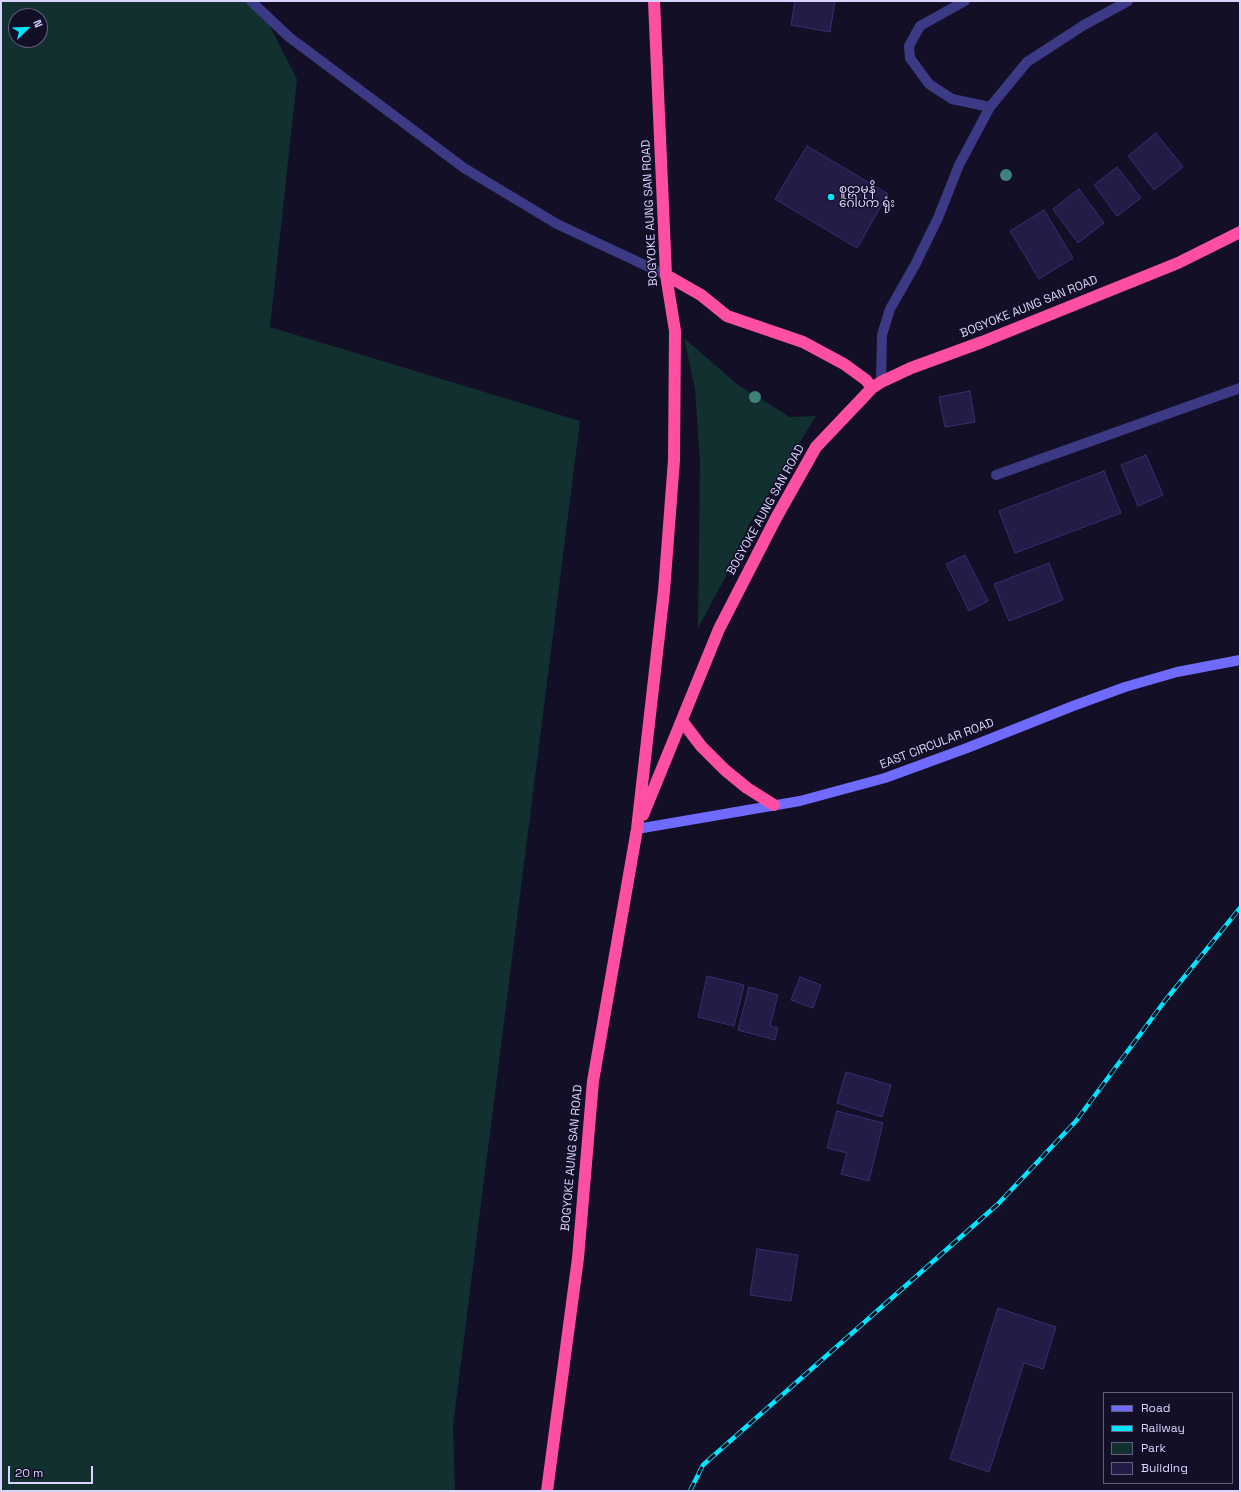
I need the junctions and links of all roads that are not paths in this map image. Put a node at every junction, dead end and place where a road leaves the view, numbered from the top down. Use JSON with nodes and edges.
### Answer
{"nodes":[{"id":1,"x":250,"y":1,"type":"edge"},
{"id":2,"x":654,"y":1,"type":"edge"},
{"id":3,"x":965,"y":1,"type":"edge"},
{"id":4,"x":1128,"y":1,"type":"edge"},
{"id":5,"x":990,"y":107,"type":"junction"},
{"id":6,"x":1240,"y":232,"type":"edge"},
{"id":7,"x":666,"y":275,"type":"junction"},
{"id":8,"x":876,"y":385,"type":"junction"},
{"id":9,"x":1240,"y":388,"type":"edge"},
{"id":10,"x":996,"y":475,"type":"dead end"},
{"id":11,"x":1240,"y":660,"type":"edge"},
{"id":12,"x":682,"y":721,"type":"junction"},
{"id":13,"x":774,"y":806,"type":"junction"},
{"id":14,"x":637,"y":829,"type":"junction"},
{"id":15,"x":547,"y":1491,"type":"edge"}],
"edges":[{"from":1,"to":7,"type":"street"},
{"from":2,"to":7,"type":"highway","name":"BOGYOKE AUNG SAN ROAD"},
{"from":3,"to":5,"type":"street"},
{"from":4,"to":5,"type":"street"},
{"from":5,"to":8,"type":"street"},
{"from":6,"to":8,"type":"highway","name":"BOGYOKE AUNG SAN ROAD"},
{"from":7,"to":8,"type":"highway"},
{"from":7,"to":14,"type":"highway","name":"BOGYOKE AUNG SAN ROAD"},
{"from":8,"to":12,"type":"highway","name":"BOGYOKE AUNG SAN ROAD"},
{"from":9,"to":10,"type":"street"},
{"from":11,"to":13,"type":"street","name":"EAST CIRCULAR ROAD"},
{"from":12,"to":13,"type":"highway"},
{"from":12,"to":14,"type":"highway","name":"BOGYOKE AUNG SAN ROAD"},
{"from":13,"to":14,"type":"street","name":"EAST CIRCULAR ROAD"},
{"from":14,"to":15,"type":"highway","name":"BOGYOKE AUNG SAN ROAD"}]}
